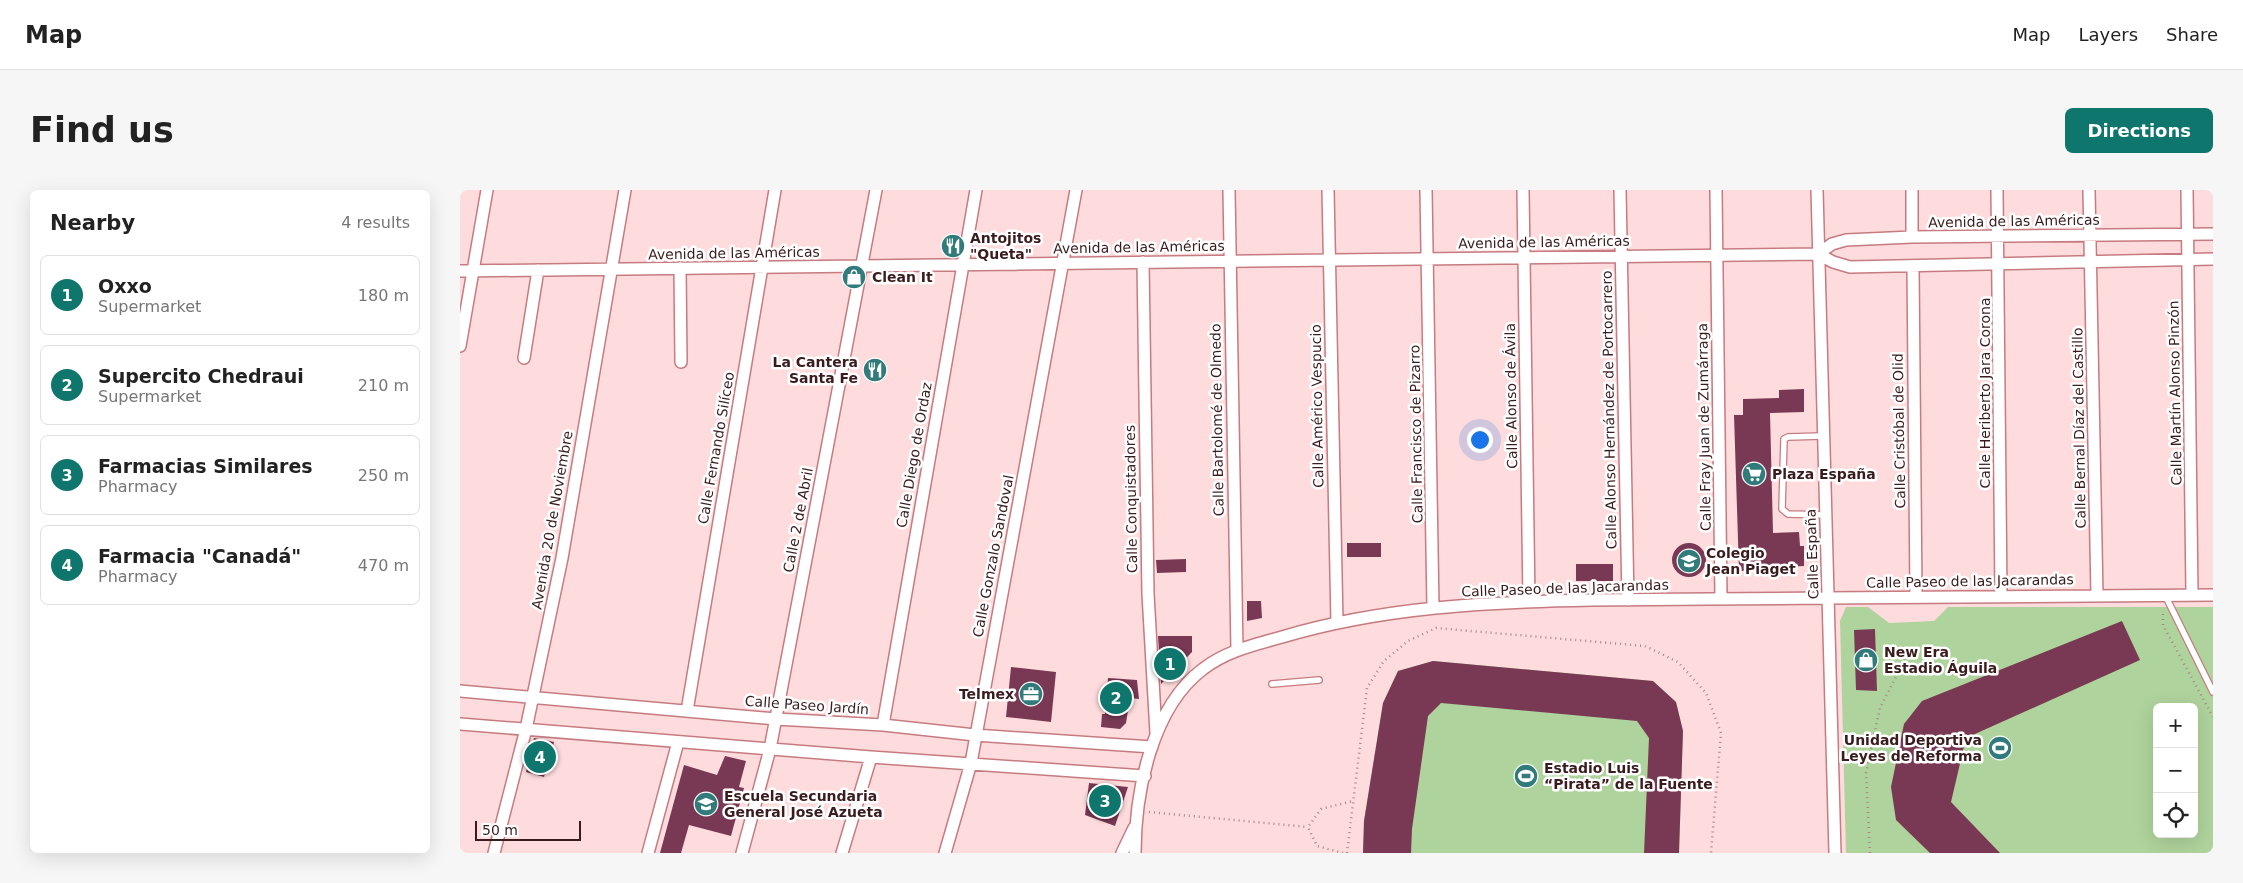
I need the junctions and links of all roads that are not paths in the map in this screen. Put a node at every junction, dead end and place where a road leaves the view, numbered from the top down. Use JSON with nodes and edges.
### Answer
{"nodes":[{"id":1,"x":487,"y":190,"type":"edge"},
{"id":2,"x":625,"y":190,"type":"edge"},
{"id":3,"x":775,"y":190,"type":"edge"},
{"id":4,"x":876,"y":190,"type":"edge"},
{"id":5,"x":976,"y":190,"type":"edge"},
{"id":6,"x":1076,"y":190,"type":"edge"},
{"id":7,"x":1230,"y":190,"type":"edge"},
{"id":8,"x":1328,"y":190,"type":"edge"},
{"id":9,"x":1426,"y":190,"type":"edge"},
{"id":10,"x":1523,"y":190,"type":"edge"},
{"id":11,"x":1620,"y":190,"type":"edge"},
{"id":12,"x":1716,"y":190,"type":"edge"},
{"id":13,"x":1817,"y":190,"type":"edge"},
{"id":14,"x":1912,"y":190,"type":"edge"},
{"id":15,"x":1997,"y":190,"type":"edge"},
{"id":16,"x":2089,"y":190,"type":"edge"},
{"id":17,"x":2187,"y":190,"type":"edge"},
{"id":18,"x":2188,"y":234,"type":"junction"},
{"id":19,"x":2213,"y":234,"type":"edge"},
{"id":20,"x":2090,"y":235,"type":"junction"},
{"id":21,"x":1999,"y":236,"type":"junction"},
{"id":22,"x":1912,"y":238,"type":"junction"},
{"id":23,"x":1818,"y":254,"type":"junction"},
{"id":24,"x":1717,"y":255,"type":"junction"},
{"id":25,"x":1621,"y":256,"type":"junction"},
{"id":26,"x":1524,"y":258,"type":"junction"},
{"id":27,"x":1428,"y":259,"type":"junction"},
{"id":28,"x":2213,"y":259,"type":"edge"},
{"id":29,"x":1329,"y":260,"type":"junction"},
{"id":30,"x":2188,"y":260,"type":"junction"},
{"id":31,"x":1230,"y":261,"type":"junction"},
{"id":32,"x":2092,"y":261,"type":"junction"},
{"id":33,"x":1143,"y":262,"type":"junction"},
{"id":34,"x":1063,"y":263,"type":"junction"},
{"id":35,"x":963,"y":265,"type":"junction"},
{"id":36,"x":1999,"y":265,"type":"junction"},
{"id":37,"x":862,"y":266,"type":"junction"},
{"id":38,"x":1913,"y":266,"type":"junction"},
{"id":39,"x":680,"y":268,"type":"junction"},
{"id":40,"x":762,"y":268,"type":"junction"},
{"id":41,"x":610,"y":269,"type":"junction"},
{"id":42,"x":538,"y":270,"type":"junction"},
{"id":43,"x":460,"y":271,"type":"edge"},
{"id":44,"x":473,"y":271,"type":"junction"},
{"id":45,"x":460,"y":346,"type":"edge"},
{"id":46,"x":524,"y":358,"type":"dead end"},
{"id":47,"x":681,"y":362,"type":"dead end"},
{"id":48,"x":1823,"y":436,"type":"junction"},
{"id":49,"x":1826,"y":515,"type":"junction"},
{"id":50,"x":2097,"y":595,"type":"junction"},
{"id":51,"x":2163,"y":595,"type":"junction"},
{"id":52,"x":2192,"y":595,"type":"junction"},
{"id":53,"x":2213,"y":595,"type":"edge"},
{"id":54,"x":1916,"y":596,"type":"junction"},
{"id":55,"x":2001,"y":596,"type":"junction"},
{"id":56,"x":1721,"y":598,"type":"junction"},
{"id":57,"x":1828,"y":598,"type":"junction"},
{"id":58,"x":1628,"y":600,"type":"junction"},
{"id":59,"x":1529,"y":601,"type":"junction"},
{"id":60,"x":1433,"y":608,"type":"junction"},
{"id":61,"x":1337,"y":622,"type":"junction"},
{"id":62,"x":1237,"y":650,"type":"junction"},
{"id":63,"x":1319,"y":680,"type":"dead end"},
{"id":64,"x":1272,"y":684,"type":"dead end"},
{"id":65,"x":460,"y":692,"type":"edge"},
{"id":66,"x":2213,"y":692,"type":"edge"},
{"id":67,"x":532,"y":698,"type":"junction"},
{"id":68,"x":686,"y":711,"type":"junction"},
{"id":69,"x":776,"y":718,"type":"junction"},
{"id":70,"x":460,"y":724,"type":"edge"},
{"id":71,"x":882,"y":725,"type":"junction"},
{"id":72,"x":526,"y":729,"type":"junction"},
{"id":73,"x":1156,"y":734,"type":"junction"},
{"id":74,"x":975,"y":735,"type":"junction"},
{"id":75,"x":678,"y":742,"type":"junction"},
{"id":76,"x":1152,"y":747,"type":"junction"},
{"id":77,"x":770,"y":748,"type":"junction"},
{"id":78,"x":871,"y":757,"type":"junction"},
{"id":79,"x":971,"y":763,"type":"junction"},
{"id":80,"x":1145,"y":776,"type":"junction"},
{"id":81,"x":1135,"y":827,"type":"junction"},
{"id":82,"x":494,"y":853,"type":"edge"},
{"id":83,"x":648,"y":853,"type":"edge"},
{"id":84,"x":742,"y":853,"type":"edge"},
{"id":85,"x":842,"y":853,"type":"edge"},
{"id":86,"x":945,"y":853,"type":"edge"},
{"id":87,"x":1122,"y":853,"type":"edge"},
{"id":88,"x":1136,"y":853,"type":"edge"},
{"id":89,"x":1835,"y":853,"type":"edge"}],
"edges":[{"from":1,"to":44,"type":"street"},
{"from":2,"to":41,"type":"street","name":"Avenida 20 de Noviembre"},
{"from":3,"to":40,"type":"street","name":"Calle Fernando Silíceo"},
{"from":4,"to":37,"type":"street","name":"Calle 2 de Abril"},
{"from":5,"to":35,"type":"street","name":"Calle Diego de Ordaz"},
{"from":6,"to":34,"type":"street","name":"Calle Gonzalo Sandoval"},
{"from":7,"to":31,"type":"street","name":"Calle Bartolomé de Olmedo"},
{"from":8,"to":29,"type":"street","name":"Calle Américo Vespucio"},
{"from":9,"to":27,"type":"street","name":"Calle Francisco de Pizarro"},
{"from":10,"to":26,"type":"street","name":"Calle Alonso de Ávila"},
{"from":11,"to":25,"type":"street","name":"Calle Alonso Hernández de Portocarrero"},
{"from":12,"to":24,"type":"street","name":"Calle Fray Juan de Zumárraga"},
{"from":13,"to":23,"type":"street","name":"Calle España"},
{"from":14,"to":22,"type":"street"},
{"from":15,"to":21,"type":"street","name":"Calle Heriberto Jara Corona"},
{"from":16,"to":20,"type":"street","name":"Calle Bernal Díaz del Castillo"},
{"from":17,"to":18,"type":"street","name":"Calle Martín Alonso Pinzón"},
{"from":18,"to":19,"type":"street","name":"Avenida de las Américas"},
{"from":18,"to":20,"type":"street","name":"Avenida de las Américas"},
{"from":18,"to":30,"type":"street","name":"Calle Martín Alonso Pinzón"},
{"from":20,"to":21,"type":"street","name":"Avenida de las Américas"},
{"from":20,"to":32,"type":"street","name":"Calle Bernal Díaz del Castillo"},
{"from":21,"to":22,"type":"street","name":"Avenida de las Américas"},
{"from":21,"to":36,"type":"street","name":"Calle Heriberto Jara Corona"},
{"from":22,"to":23,"type":"street","name":"Avenida de las Américas"},
{"from":23,"to":24,"type":"street","name":"Avenida de las Américas"},
{"from":23,"to":38,"type":"street","name":"Avenida de las Américas"},
{"from":23,"to":48,"type":"street","name":"Calle España"},
{"from":24,"to":25,"type":"street","name":"Avenida de las Américas"},
{"from":24,"to":56,"type":"street","name":"Calle Fray Juan de Zumárraga"},
{"from":25,"to":26,"type":"street","name":"Avenida de las Américas"},
{"from":25,"to":58,"type":"street","name":"Calle Alonso Hernández de Portocarrero"},
{"from":26,"to":27,"type":"street","name":"Avenida de las Américas"},
{"from":26,"to":59,"type":"street","name":"Calle Alonso de Ávila"},
{"from":27,"to":29,"type":"street","name":"Avenida de las Américas"},
{"from":27,"to":60,"type":"street","name":"Calle Francisco de Pizarro"},
{"from":28,"to":30,"type":"street","name":"Avenida de las Américas"},
{"from":29,"to":31,"type":"street","name":"Avenida de las Américas"},
{"from":29,"to":61,"type":"street","name":"Calle Américo Vespucio"},
{"from":30,"to":32,"type":"street","name":"Avenida de las Américas"},
{"from":30,"to":52,"type":"street","name":"Calle Martín Alonso Pinzón"},
{"from":31,"to":33,"type":"street","name":"Avenida de las Américas"},
{"from":31,"to":62,"type":"street","name":"Calle Bartolomé de Olmedo"},
{"from":32,"to":36,"type":"street","name":"Avenida de las Américas"},
{"from":32,"to":50,"type":"street","name":"Calle Bernal Díaz del Castillo"},
{"from":33,"to":34,"type":"street","name":"Avenida de las Américas"},
{"from":33,"to":73,"type":"street","name":"Calle Conquistadores"},
{"from":34,"to":35,"type":"street","name":"Avenida de las Américas"},
{"from":34,"to":74,"type":"street","name":"Calle Gonzalo Sandoval"},
{"from":35,"to":37,"type":"street","name":"Avenida de las Américas"},
{"from":35,"to":71,"type":"street","name":"Calle Diego de Ordaz"},
{"from":36,"to":38,"type":"street","name":"Avenida de las Américas"},
{"from":36,"to":55,"type":"street","name":"Calle Heriberto Jara Corona"},
{"from":37,"to":40,"type":"street","name":"Avenida de las Américas"},
{"from":37,"to":69,"type":"street","name":"Calle 2 de Abril"},
{"from":38,"to":54,"type":"street","name":"Calle Cristóbal de Olid"},
{"from":39,"to":40,"type":"street","name":"Avenida de las Américas"},
{"from":39,"to":41,"type":"street","name":"Avenida de las Américas"},
{"from":39,"to":47,"type":"street"},
{"from":40,"to":68,"type":"street","name":"Calle Fernando Silíceo"},
{"from":41,"to":42,"type":"street","name":"Avenida de las Américas"},
{"from":41,"to":67,"type":"street","name":"Avenida 20 de Noviembre"},
{"from":42,"to":44,"type":"street","name":"Avenida de las Américas"},
{"from":42,"to":46,"type":"street"},
{"from":43,"to":44,"type":"street","name":"Avenida de las Américas"},
{"from":44,"to":45,"type":"street"},
{"from":48,"to":49,"type":"street","name":"Calle España"},
{"from":48,"to":49,"type":"lane"},
{"from":49,"to":57,"type":"street","name":"Calle España"},
{"from":50,"to":51,"type":"street","name":"Calle Paseo de las Jacarandas"},
{"from":50,"to":55,"type":"street","name":"Calle Paseo de las Jacarandas"},
{"from":51,"to":52,"type":"street","name":"Calle Paseo de las Jacarandas"},
{"from":51,"to":66,"type":"lane"},
{"from":52,"to":53,"type":"street","name":"Calle Paseo de las Jacarandas"},
{"from":54,"to":55,"type":"street","name":"Calle Paseo de las Jacarandas"},
{"from":54,"to":57,"type":"street","name":"Calle Paseo de las Jacarandas"},
{"from":56,"to":57,"type":"street","name":"Calle Paseo de las Jacarandas"},
{"from":56,"to":58,"type":"street","name":"Calle Paseo de las Jacarandas"},
{"from":57,"to":89,"type":"street","name":"Calle España"},
{"from":58,"to":59,"type":"street","name":"Calle Paseo de las Jacarandas"},
{"from":59,"to":60,"type":"street","name":"Calle Paseo de las Jacarandas"},
{"from":60,"to":61,"type":"street","name":"Calle Paseo de las Jacarandas"},
{"from":61,"to":62,"type":"street","name":"Calle Paseo de las Jacarandas"},
{"from":62,"to":73,"type":"street","name":"Calle Paseo de las Jacarandas"},
{"from":63,"to":64,"type":"lane"},
{"from":65,"to":67,"type":"street","name":"Calle Paseo Jardín"},
{"from":67,"to":68,"type":"street","name":"Calle Paseo Jardín"},
{"from":67,"to":72,"type":"street","name":"Avenida 20 de Noviembre"},
{"from":68,"to":69,"type":"street","name":"Calle Paseo Jardín"},
{"from":69,"to":71,"type":"street","name":"Calle Paseo Jardín"},
{"from":69,"to":77,"type":"street","name":"Calle 2 de Abril"},
{"from":70,"to":72,"type":"street"},
{"from":71,"to":74,"type":"street","name":"Calle Paseo Jardín"},
{"from":72,"to":75,"type":"street"},
{"from":72,"to":82,"type":"street","name":"Avenida 20 de Noviembre"},
{"from":73,"to":76,"type":"street","name":"Calle Paseo de las Jacarandas"},
{"from":74,"to":76,"type":"street","name":"Calle Paseo Jardín"},
{"from":74,"to":79,"type":"street","name":"Calle Gonzalo Sandoval"},
{"from":75,"to":77,"type":"street"},
{"from":75,"to":83,"type":"street"},
{"from":76,"to":80,"type":"street","name":"Calle Paseo de las Jacarandas"},
{"from":77,"to":78,"type":"street"},
{"from":77,"to":84,"type":"street","name":"Calle 2 de Abril"},
{"from":78,"to":79,"type":"street"},
{"from":78,"to":85,"type":"street"},
{"from":79,"to":80,"type":"street"},
{"from":79,"to":86,"type":"street","name":"Calle Gonzalo Sandoval"},
{"from":80,"to":81,"type":"street","name":"Calle Paseo de las Jacarandas"},
{"from":81,"to":87,"type":"street"},
{"from":81,"to":88,"type":"street"}]}
